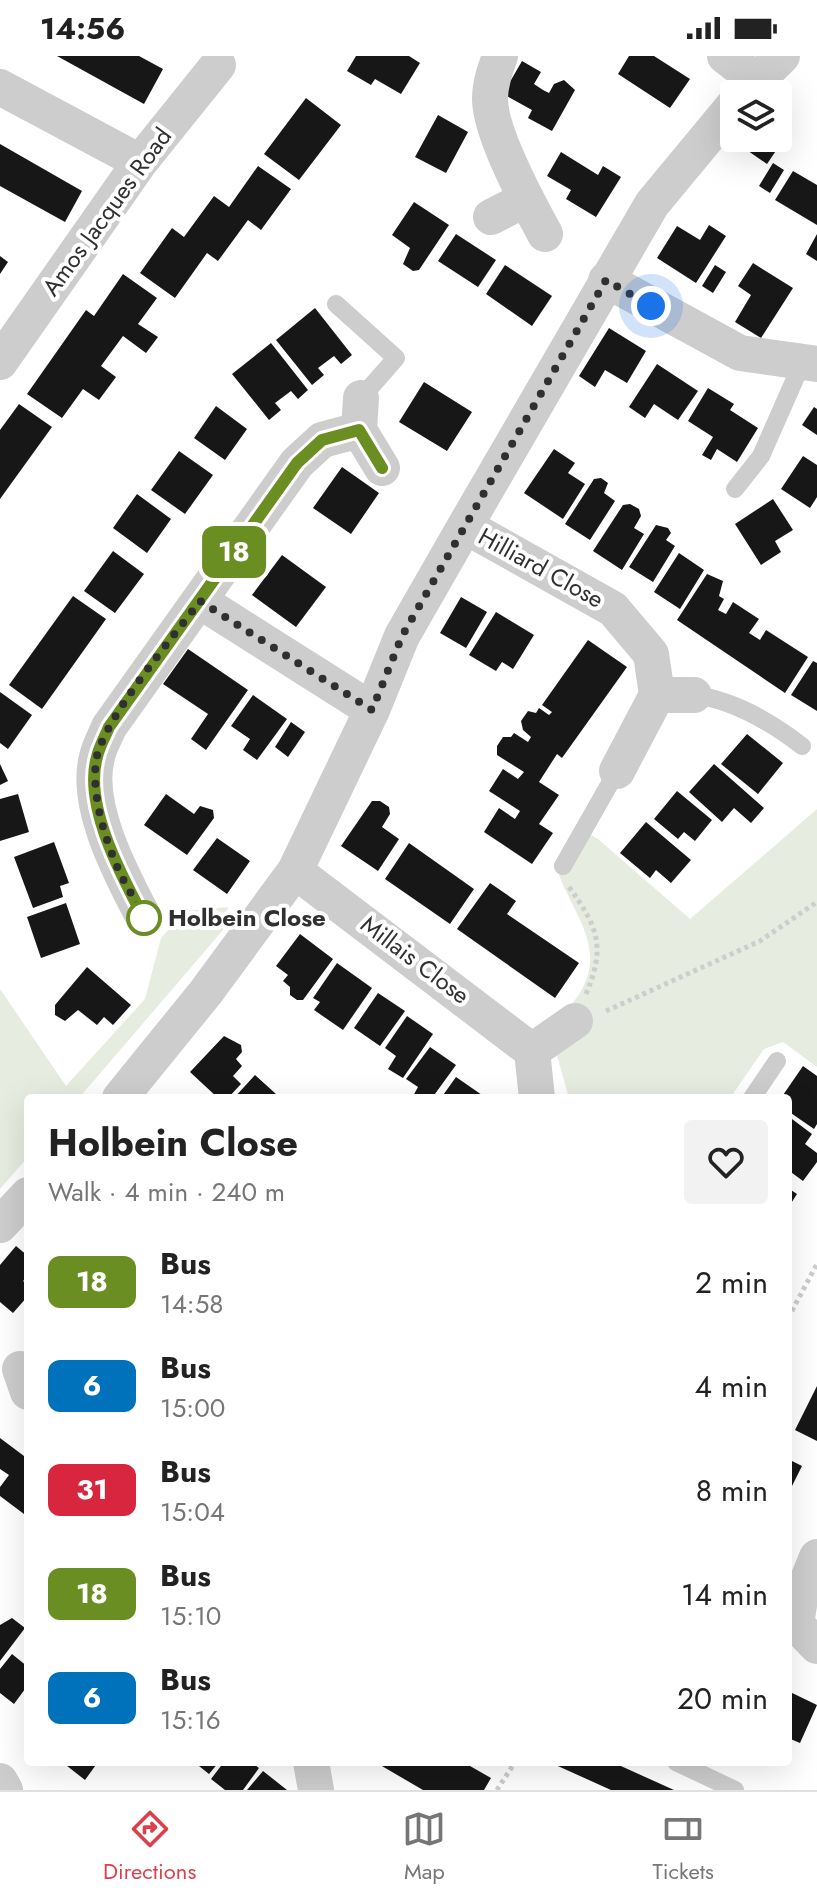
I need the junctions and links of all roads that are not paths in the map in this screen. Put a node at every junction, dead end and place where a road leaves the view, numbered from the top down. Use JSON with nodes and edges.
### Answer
{"nodes":[{"id":1,"x":500,"y":56,"type":"edge"},
{"id":2,"x":725,"y":56,"type":"edge"},
{"id":3,"x":218,"y":65,"type":"dead end"},
{"id":4,"x":750,"y":80,"type":"edge"},
{"id":5,"x":0,"y":87,"type":"edge"},
{"id":6,"x":720,"y":124,"type":"edge"},
{"id":7,"x":140,"y":162,"type":"junction"},
{"id":8,"x":526,"y":199,"type":"junction"},
{"id":9,"x":491,"y":217,"type":"dead end"},
{"id":10,"x":545,"y":234,"type":"dead end"},
{"id":11,"x":606,"y":280,"type":"junction"},
{"id":12,"x":336,"y":304,"type":"dead end"},
{"id":13,"x":0,"y":362,"type":"edge"},
{"id":14,"x":810,"y":364,"type":"edge"},
{"id":15,"x":360,"y":414,"type":"junction"},
{"id":16,"x":382,"y":468,"type":"dead end"},
{"id":17,"x":735,"y":489,"type":"dead end"},
{"id":18,"x":465,"y":526,"type":"junction"},
{"id":19,"x":200,"y":601,"type":"junction"},
{"id":20,"x":657,"y":695,"type":"junction"},
{"id":21,"x":694,"y":695,"type":"joint"},
{"id":22,"x":372,"y":710,"type":"junction"},
{"id":23,"x":802,"y":746,"type":"dead end"},
{"id":24,"x":617,"y":771,"type":"joint"},
{"id":25,"x":563,"y":866,"type":"road end"},
{"id":26,"x":295,"y":871,"type":"junction"},
{"id":27,"x":144,"y":918,"type":"dead end"},
{"id":28,"x":575,"y":1021,"type":"road end"},
{"id":29,"x":532,"y":1051,"type":"junction"},
{"id":30,"x":777,"y":1061,"type":"dead end"},
{"id":31,"x":133,"y":1094,"type":"edge"},
{"id":32,"x":537,"y":1094,"type":"edge"},
{"id":33,"x":755,"y":1094,"type":"edge"},
{"id":34,"x":24,"y":1199,"type":"edge"},
{"id":35,"x":0,"y":1225,"type":"edge"},
{"id":36,"x":817,"y":1557,"type":"edge"},
{"id":37,"x":817,"y":1646,"type":"edge"},
{"id":38,"x":312,"y":1766,"type":"edge"},
{"id":39,"x":684,"y":1766,"type":"edge"},
{"id":40,"x":0,"y":1781,"type":"edge"},
{"id":41,"x":5,"y":1790,"type":"edge"},
{"id":42,"x":316,"y":1790,"type":"edge"},
{"id":43,"x":735,"y":1790,"type":"edge"}],
"edges":[{"from":1,"to":8,"type":"street"},
{"from":2,"to":4,"type":"street"},
{"from":3,"to":7,"type":"street","name":"Amos Jacques Road"},
{"from":5,"to":7,"type":"street"},
{"from":6,"to":11,"type":"street"},
{"from":7,"to":13,"type":"street","name":"Amos Jacques Road"},
{"from":8,"to":9,"type":"street"},
{"from":8,"to":10,"type":"street"},
{"from":11,"to":14,"type":"street"},
{"from":11,"to":18,"type":"street"},
{"from":12,"to":15,"type":"lane"},
{"from":14,"to":17,"type":"lane"},
{"from":15,"to":16,"type":"street"},
{"from":15,"to":19,"type":"street"},
{"from":18,"to":20,"type":"street","name":"Hilliard Close"},
{"from":18,"to":22,"type":"street"},
{"from":19,"to":22,"type":"street"},
{"from":19,"to":27,"type":"street"},
{"from":20,"to":21,"type":"street"},
{"from":20,"to":24,"type":"street"},
{"from":21,"to":23,"type":"lane"},
{"from":22,"to":26,"type":"street"},
{"from":24,"to":25,"type":"lane"},
{"from":26,"to":29,"type":"street","name":"Millais Close"},
{"from":26,"to":31,"type":"street"},
{"from":28,"to":29,"type":"street"},
{"from":29,"to":32,"type":"street"},
{"from":30,"to":33,"type":"lane"},
{"from":34,"to":35,"type":"street"},
{"from":36,"to":37,"type":"street"},
{"from":38,"to":42,"type":"street"},
{"from":39,"to":43,"type":"lane"},
{"from":40,"to":41,"type":"street"}]}
